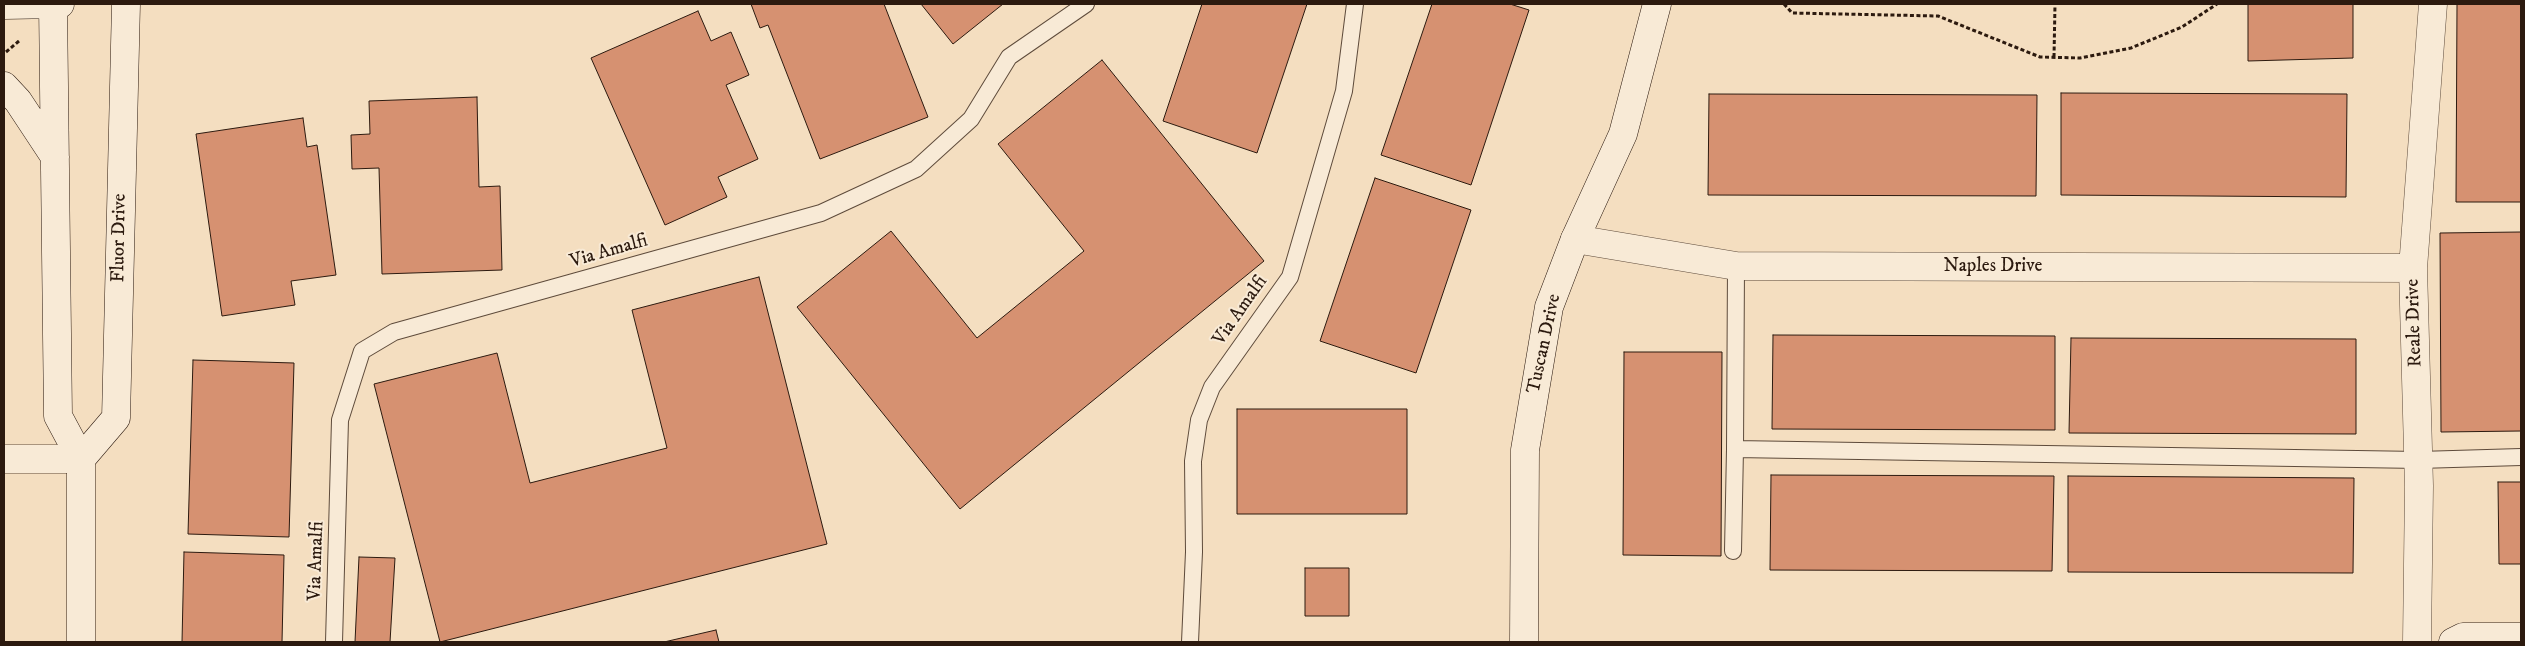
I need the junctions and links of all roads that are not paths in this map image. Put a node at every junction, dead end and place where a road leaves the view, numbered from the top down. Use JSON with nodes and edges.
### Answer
{"nodes":[{"id":1,"x":4,"y":4,"type":"edge"},
{"id":2,"x":53,"y":4,"type":"edge"},
{"id":3,"x":60,"y":4,"type":"edge"},
{"id":4,"x":126,"y":4,"type":"edge"},
{"id":5,"x":1086,"y":4,"type":"edge"},
{"id":6,"x":1355,"y":4,"type":"edge"},
{"id":7,"x":1657,"y":4,"type":"edge"},
{"id":8,"x":2433,"y":4,"type":"edge"},
{"id":9,"x":4,"y":86,"type":"edge"},
{"id":10,"x":55,"y":157,"type":"junction"},
{"id":11,"x":1574,"y":239,"type":"junction"},
{"id":12,"x":1736,"y":266,"type":"junction"},
{"id":13,"x":2413,"y":268,"type":"junction"},
{"id":14,"x":1735,"y":449,"type":"junction"},
{"id":15,"x":2521,"y":457,"type":"edge"},
{"id":16,"x":4,"y":459,"type":"edge"},
{"id":17,"x":81,"y":459,"type":"junction"},
{"id":18,"x":2419,"y":460,"type":"junction"},
{"id":19,"x":1733,"y":551,"type":"dead end"},
{"id":20,"x":2521,"y":638,"type":"edge"},
{"id":21,"x":81,"y":642,"type":"edge"},
{"id":22,"x":334,"y":642,"type":"edge"},
{"id":23,"x":1190,"y":642,"type":"edge"},
{"id":24,"x":1524,"y":642,"type":"edge"},
{"id":25,"x":2416,"y":642,"type":"edge"},
{"id":26,"x":2452,"y":642,"type":"edge"}],
"edges":[{"from":1,"to":2,"type":"street"},
{"from":2,"to":3,"type":"street"},
{"from":2,"to":10,"type":"street"},
{"from":4,"to":17,"type":"street","name":"Fluor Drive"},
{"from":5,"to":22,"type":"lane","name":"Via Amalfi"},
{"from":6,"to":23,"type":"lane","name":"Via Amalfi"},
{"from":7,"to":11,"type":"street","name":"Tuscan Drive"},
{"from":8,"to":13,"type":"street","name":"Reale Drive"},
{"from":9,"to":10,"type":"street"},
{"from":10,"to":17,"type":"street"},
{"from":11,"to":12,"type":"street","name":"Naples Drive"},
{"from":11,"to":24,"type":"street","name":"Tuscan Drive"},
{"from":12,"to":13,"type":"street","name":"Naples Drive"},
{"from":12,"to":14,"type":"lane"},
{"from":13,"to":18,"type":"street","name":"Reale Drive"},
{"from":14,"to":18,"type":"lane"},
{"from":14,"to":19,"type":"lane"},
{"from":15,"to":18,"type":"lane"},
{"from":16,"to":17,"type":"street"},
{"from":17,"to":21,"type":"street"},
{"from":18,"to":25,"type":"street","name":"Reale Drive"},
{"from":20,"to":26,"type":"street"}]}
